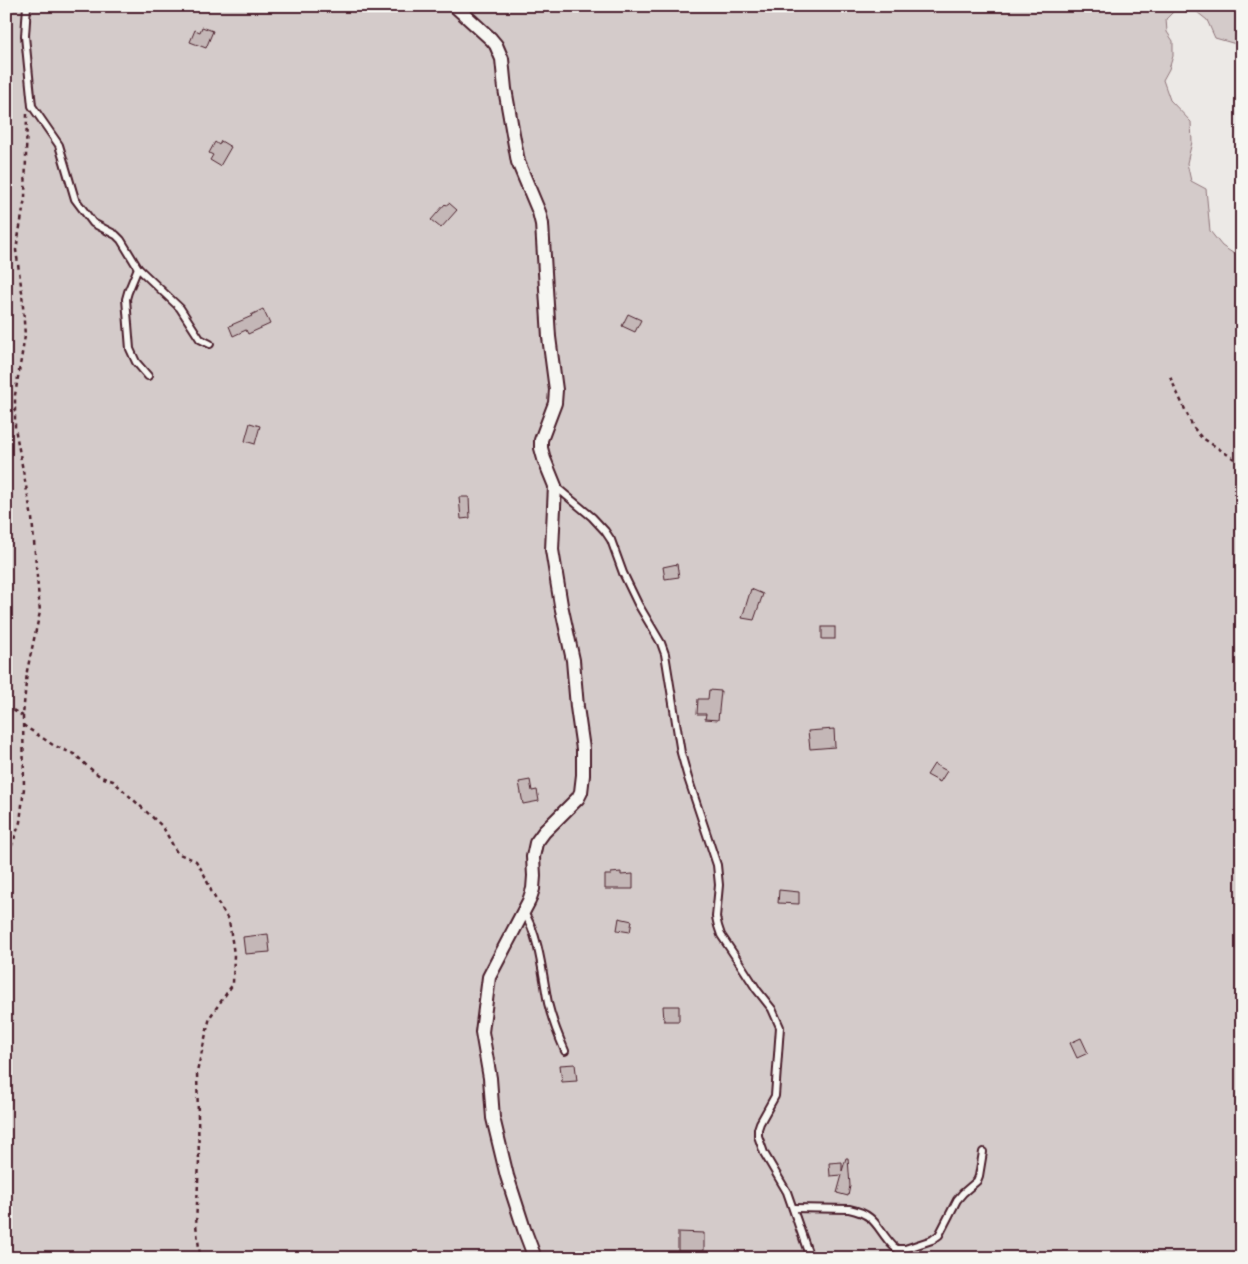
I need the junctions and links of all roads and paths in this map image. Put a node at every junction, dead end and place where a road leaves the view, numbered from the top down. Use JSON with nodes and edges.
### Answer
{"nodes":[{"id":1,"x":26,"y":6,"type":"edge"},
{"id":2,"x":455,"y":6,"type":"edge"},
{"id":3,"x":31,"y":101,"type":"junction"},
{"id":4,"x":138,"y":268,"type":"junction"},
{"id":5,"x":210,"y":344,"type":"dead end"},
{"id":6,"x":148,"y":376,"type":"dead end"},
{"id":7,"x":1170,"y":377,"type":"dead end"},
{"id":8,"x":1242,"y":464,"type":"edge"},
{"id":9,"x":555,"y":486,"type":"junction"},
{"id":10,"x":6,"y":706,"type":"edge"},
{"id":11,"x":22,"y":716,"type":"junction"},
{"id":12,"x":23,"y":725,"type":"junction"},
{"id":13,"x":6,"y":910,"type":"edge"},
{"id":14,"x":524,"y":913,"type":"junction"},
{"id":15,"x":565,"y":1051,"type":"dead end"},
{"id":16,"x":983,"y":1152,"type":"dead end"},
{"id":17,"x":793,"y":1208,"type":"junction"},
{"id":18,"x":203,"y":1258,"type":"edge"},
{"id":19,"x":535,"y":1258,"type":"edge"},
{"id":20,"x":810,"y":1258,"type":"edge"}],
"edges":[{"from":1,"to":3,"type":"lane"},
{"from":2,"to":9,"type":"street"},
{"from":3,"to":4,"type":"lane"},
{"from":3,"to":11,"type":"path"},
{"from":4,"to":5,"type":"lane"},
{"from":4,"to":6,"type":"lane"},
{"from":7,"to":8,"type":"path"},
{"from":9,"to":14,"type":"street"},
{"from":9,"to":17,"type":"lane"},
{"from":10,"to":11,"type":"path"},
{"from":11,"to":12,"type":"path"},
{"from":12,"to":13,"type":"path"},
{"from":12,"to":18,"type":"path"},
{"from":14,"to":15,"type":"lane"},
{"from":14,"to":19,"type":"street"},
{"from":16,"to":17,"type":"lane"},
{"from":17,"to":20,"type":"lane"}]}
